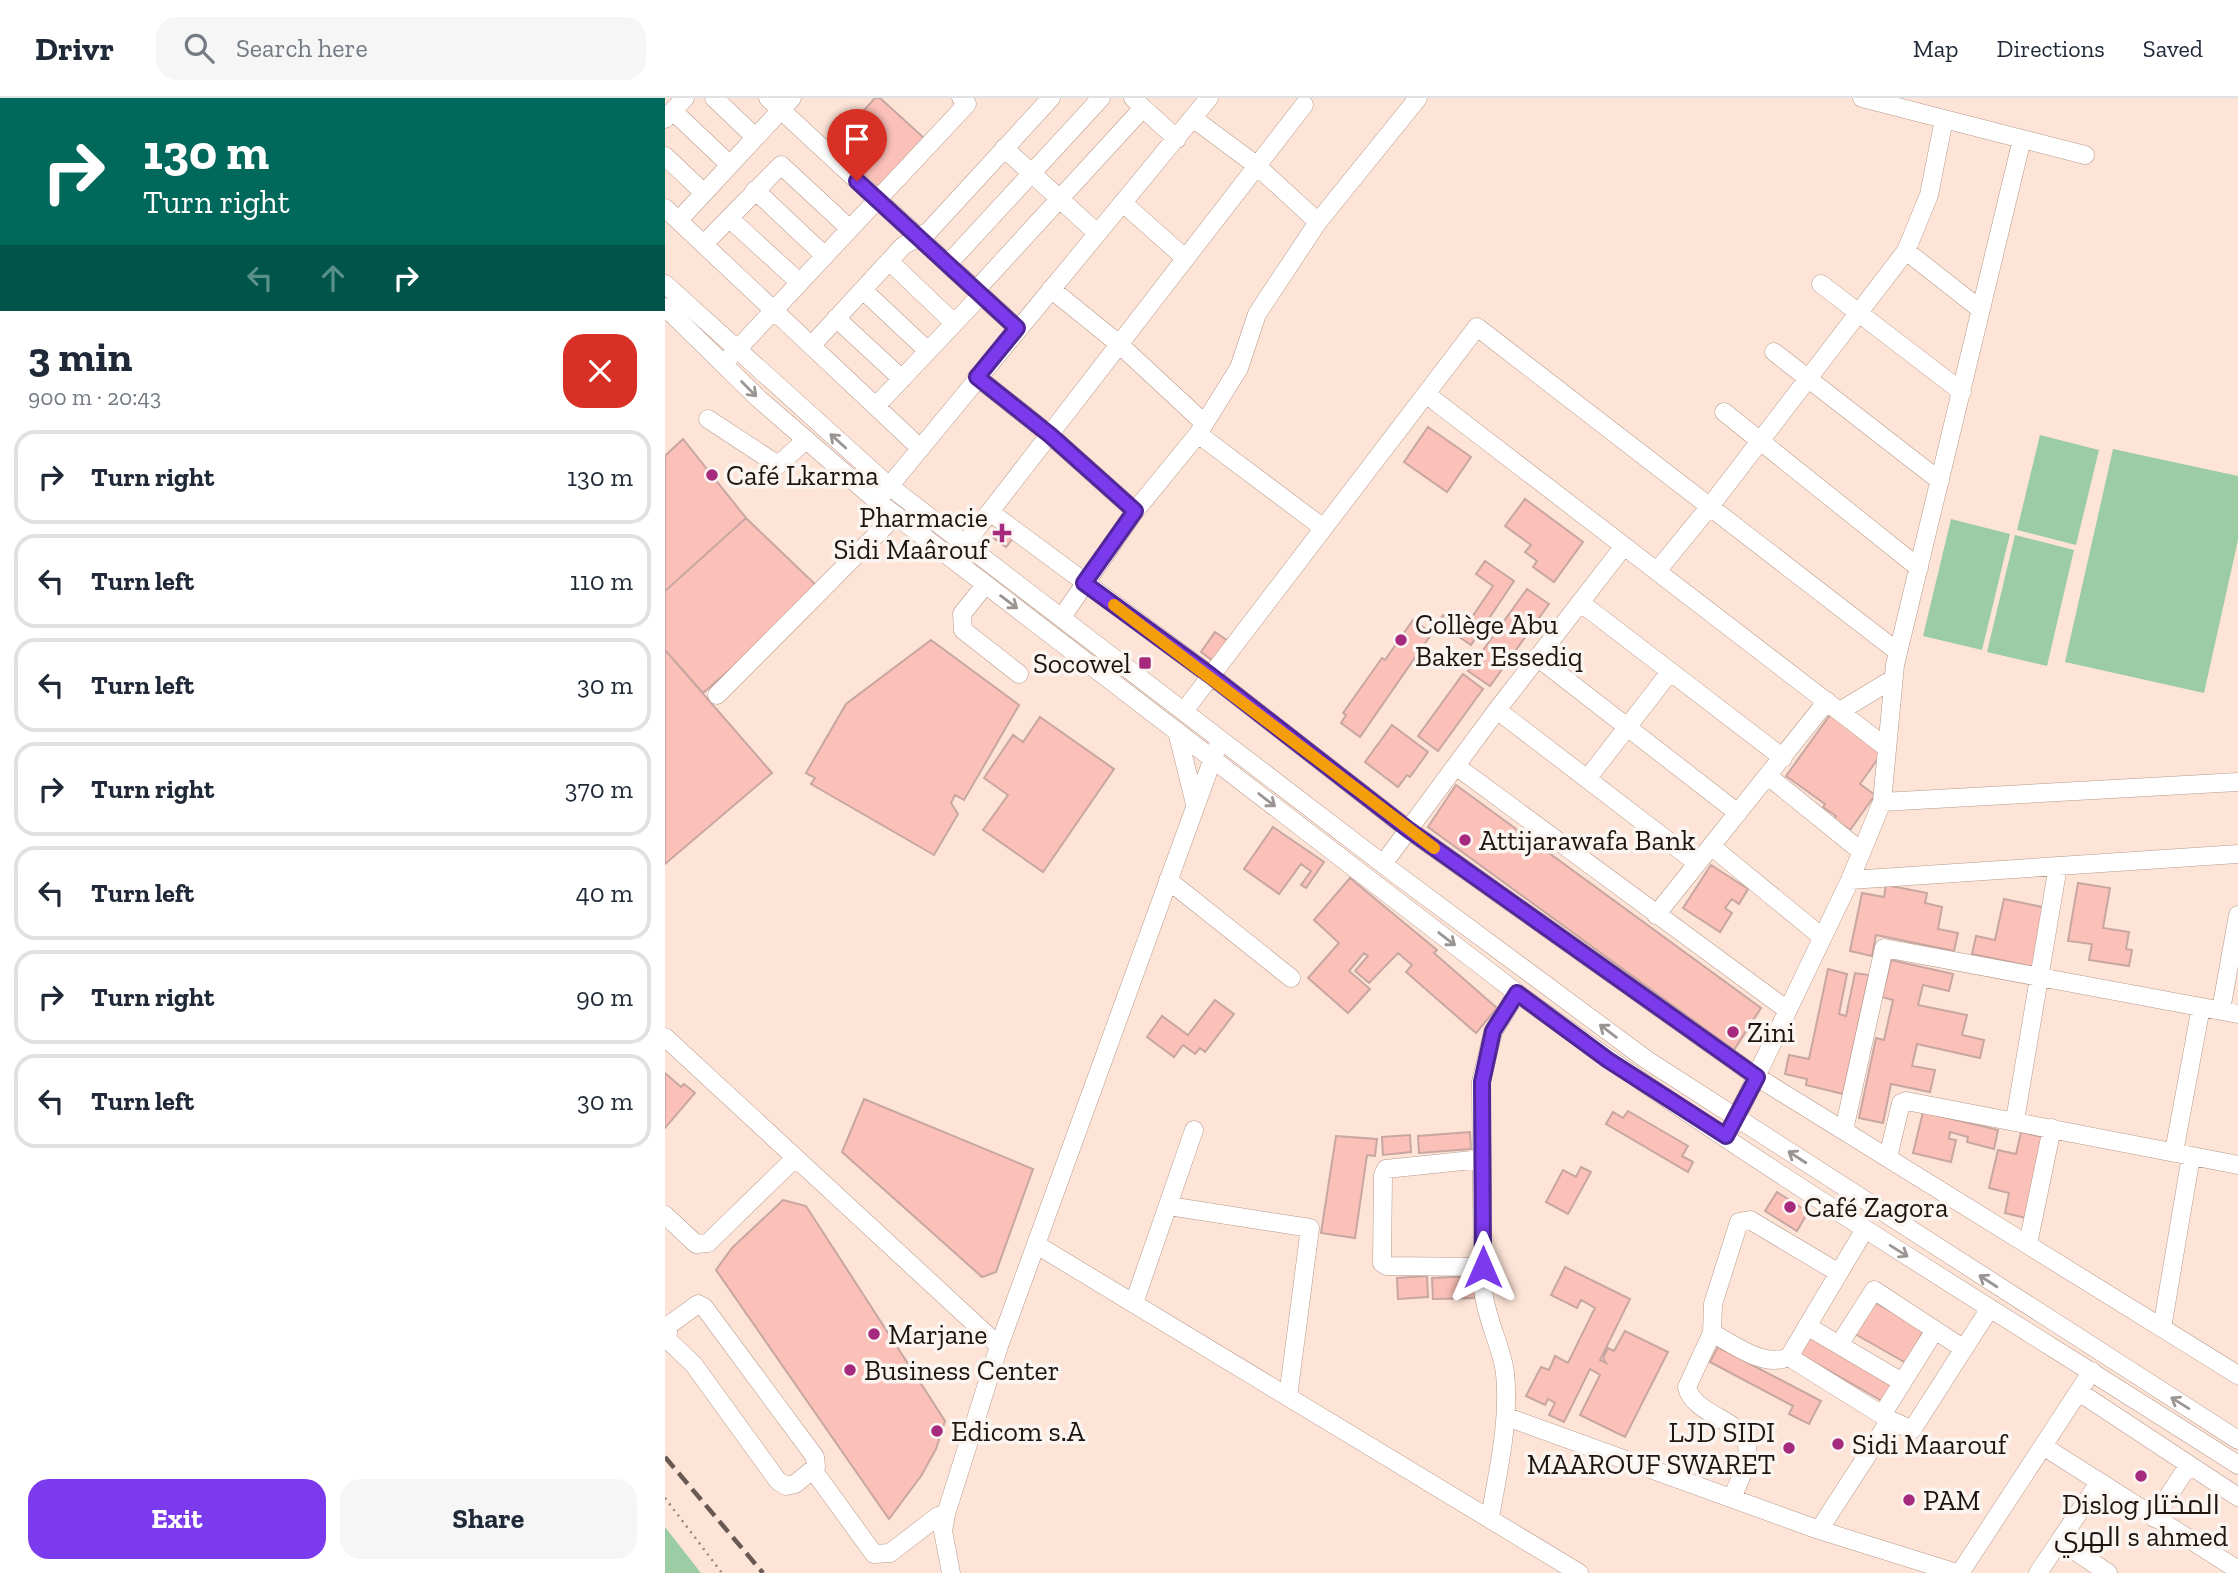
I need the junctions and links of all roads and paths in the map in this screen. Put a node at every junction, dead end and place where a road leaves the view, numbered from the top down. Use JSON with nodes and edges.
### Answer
{"nodes":[{"id":1,"x":714,"y":98,"type":"edge"},
{"id":2,"x":1051,"y":98,"type":"edge"},
{"id":3,"x":1101,"y":98,"type":"edge"},
{"id":4,"x":1418,"y":98,"type":"edge"},
{"id":5,"x":1862,"y":98,"type":"edge"},
{"id":6,"x":967,"y":100,"type":"edge"},
{"id":7,"x":780,"y":102,"type":"edge"},
{"id":8,"x":1138,"y":103,"type":"edge"},
{"id":9,"x":1304,"y":105,"type":"dead end"},
{"id":10,"x":1199,"y":106,"type":"edge"},
{"id":11,"x":674,"y":109,"type":"edge"},
{"id":12,"x":1944,"y":119,"type":"junction"},
{"id":13,"x":755,"y":137,"type":"junction"},
{"id":14,"x":1177,"y":139,"type":"junction"},
{"id":15,"x":2022,"y":139,"type":"junction"},
{"id":16,"x":1004,"y":148,"type":"junction"},
{"id":17,"x":2085,"y":155,"type":"dead end"},
{"id":18,"x":665,"y":156,"type":"edge"},
{"id":19,"x":730,"y":165,"type":"junction"},
{"id":20,"x":1256,"y":165,"type":"junction"},
{"id":21,"x":1031,"y":174,"type":"junction"},
{"id":22,"x":755,"y":190,"type":"junction"},
{"id":23,"x":704,"y":193,"type":"junction"},
{"id":24,"x":876,"y":198,"type":"junction"},
{"id":25,"x":1059,"y":198,"type":"junction"},
{"id":26,"x":1123,"y":203,"type":"junction"},
{"id":27,"x":665,"y":208,"type":"edge"},
{"id":28,"x":729,"y":218,"type":"junction"},
{"id":29,"x":679,"y":220,"type":"junction"},
{"id":30,"x":1318,"y":222,"type":"junction"},
{"id":31,"x":849,"y":228,"type":"junction"},
{"id":32,"x":1097,"y":233,"type":"junction"},
{"id":33,"x":916,"y":238,"type":"junction"},
{"id":34,"x":704,"y":244,"type":"junction"},
{"id":35,"x":1906,"y":251,"type":"junction"},
{"id":36,"x":824,"y":255,"type":"junction"},
{"id":37,"x":1185,"y":258,"type":"junction"},
{"id":38,"x":889,"y":261,"type":"junction"},
{"id":39,"x":948,"y":264,"type":"junction"},
{"id":40,"x":799,"y":282,"type":"junction"},
{"id":41,"x":665,"y":284,"type":"edge"},
{"id":42,"x":1821,"y":284,"type":"dead end"},
{"id":43,"x":1051,"y":289,"type":"junction"},
{"id":44,"x":863,"y":290,"type":"junction"},
{"id":45,"x":978,"y":293,"type":"junction"},
{"id":46,"x":665,"y":307,"type":"edge"},
{"id":47,"x":1980,"y":309,"type":"junction"},
{"id":48,"x":774,"y":310,"type":"junction"},
{"id":49,"x":1859,"y":313,"type":"junction"},
{"id":50,"x":837,"y":318,"type":"junction"},
{"id":51,"x":954,"y":323,"type":"junction"},
{"id":52,"x":1017,"y":328,"type":"junction"},
{"id":53,"x":1119,"y":344,"type":"junction"},
{"id":54,"x":812,"y":345,"type":"junction"},
{"id":55,"x":737,"y":349,"type":"junction"},
{"id":56,"x":928,"y":351,"type":"junction"},
{"id":57,"x":1774,"y":352,"type":"dead end"},
{"id":58,"x":723,"y":363,"type":"junction"},
{"id":59,"x":977,"y":377,"type":"junction"},
{"id":60,"x":902,"y":379,"type":"junction"},
{"id":61,"x":1809,"y":379,"type":"junction"},
{"id":62,"x":1962,"y":392,"type":"junction"},
{"id":63,"x":1426,"y":394,"type":"junction"},
{"id":64,"x":877,"y":405,"type":"junction"},
{"id":65,"x":1724,"y":412,"type":"dead end"},
{"id":66,"x":708,"y":419,"type":"dead end"},
{"id":67,"x":1201,"y":429,"type":"junction"},
{"id":68,"x":1050,"y":435,"type":"junction"},
{"id":69,"x":806,"y":440,"type":"junction"},
{"id":70,"x":1761,"y":442,"type":"junction"},
{"id":71,"x":920,"y":448,"type":"junction"},
{"id":72,"x":1940,"y":481,"type":"junction"},
{"id":73,"x":889,"y":486,"type":"junction"},
{"id":74,"x":877,"y":501,"type":"junction"},
{"id":75,"x":1711,"y":505,"type":"junction"},
{"id":76,"x":1135,"y":511,"type":"junction"},
{"id":77,"x":990,"y":512,"type":"junction"},
{"id":78,"x":897,"y":515,"type":"junction"},
{"id":79,"x":1322,"y":527,"type":"junction"},
{"id":80,"x":965,"y":544,"type":"junction"},
{"id":81,"x":1625,"y":546,"type":"junction"},
{"id":82,"x":1919,"y":568,"type":"junction"},
{"id":83,"x":1657,"y":571,"type":"junction"},
{"id":84,"x":1084,"y":583,"type":"junction"},
{"id":85,"x":985,"y":584,"type":"junction"},
{"id":86,"x":1581,"y":603,"type":"junction"},
{"id":87,"x":1062,"y":617,"type":"junction"},
{"id":88,"x":1898,"y":652,"type":"junction"},
{"id":89,"x":1537,"y":657,"type":"junction"},
{"id":90,"x":1671,"y":672,"type":"junction"},
{"id":91,"x":1019,"y":674,"type":"dead end"},
{"id":92,"x":1210,"y":675,"type":"junction"},
{"id":93,"x":1893,"y":679,"type":"junction"},
{"id":94,"x":717,"y":695,"type":"dead end"},
{"id":95,"x":1833,"y":706,"type":"junction"},
{"id":96,"x":1497,"y":710,"type":"junction"},
{"id":97,"x":1184,"y":711,"type":"junction"},
{"id":98,"x":1627,"y":728,"type":"junction"},
{"id":99,"x":1177,"y":731,"type":"junction"},
{"id":100,"x":1220,"y":738,"type":"junction"},
{"id":101,"x":1887,"y":748,"type":"junction"},
{"id":102,"x":1213,"y":758,"type":"junction"},
{"id":103,"x":1783,"y":758,"type":"junction"},
{"id":104,"x":1456,"y":766,"type":"junction"},
{"id":105,"x":1768,"y":776,"type":"junction"},
{"id":106,"x":1587,"y":779,"type":"junction"},
{"id":107,"x":2238,"y":782,"type":"edge"},
{"id":108,"x":1882,"y":802,"type":"junction"},
{"id":109,"x":1195,"y":804,"type":"junction"},
{"id":110,"x":1738,"y":813,"type":"junction"},
{"id":111,"x":1409,"y":830,"type":"junction"},
{"id":112,"x":1711,"y":846,"type":"junction"},
{"id":113,"x":1862,"y":852,"type":"junction"},
{"id":114,"x":2238,"y":854,"type":"edge"},
{"id":115,"x":1697,"y":863,"type":"junction"},
{"id":116,"x":1384,"y":864,"type":"junction"},
{"id":117,"x":2058,"y":866,"type":"junction"},
{"id":118,"x":1168,"y":880,"type":"junction"},
{"id":119,"x":1850,"y":880,"type":"junction"},
{"id":120,"x":1656,"y":915,"type":"junction"},
{"id":121,"x":2238,"y":915,"type":"edge"},
{"id":122,"x":1822,"y":937,"type":"junction"},
{"id":123,"x":1291,"y":978,"type":"dead end"},
{"id":124,"x":2041,"y":979,"type":"junction"},
{"id":125,"x":1517,"y":993,"type":"junction"},
{"id":126,"x":2201,"y":1007,"type":"junction"},
{"id":127,"x":1786,"y":1009,"type":"junction"},
{"id":128,"x":2229,"y":1012,"type":"edge"},
{"id":129,"x":665,"y":1037,"type":"edge"},
{"id":130,"x":1757,"y":1077,"type":"junction"},
{"id":131,"x":1737,"y":1118,"type":"junction"},
{"id":132,"x":2015,"y":1120,"type":"junction"},
{"id":133,"x":2052,"y":1128,"type":"junction"},
{"id":134,"x":1844,"y":1129,"type":"junction"},
{"id":135,"x":1194,"y":1130,"type":"dead end"},
{"id":136,"x":1726,"y":1136,"type":"junction"},
{"id":137,"x":2183,"y":1154,"type":"junction"},
{"id":138,"x":1888,"y":1157,"type":"junction"},
{"id":139,"x":795,"y":1158,"type":"junction"},
{"id":140,"x":1482,"y":1158,"type":"junction"},
{"id":141,"x":2238,"y":1165,"type":"edge"},
{"id":142,"x":1169,"y":1206,"type":"junction"},
{"id":143,"x":665,"y":1215,"type":"edge"},
{"id":144,"x":1865,"y":1229,"type":"junction"},
{"id":145,"x":2028,"y":1244,"type":"junction"},
{"id":146,"x":1037,"y":1245,"type":"junction"},
{"id":147,"x":1483,"y":1267,"type":"junction"},
{"id":148,"x":1839,"y":1273,"type":"junction"},
{"id":149,"x":1134,"y":1303,"type":"junction"},
{"id":150,"x":1990,"y":1308,"type":"junction"},
{"id":151,"x":1807,"y":1326,"type":"junction"},
{"id":152,"x":2162,"y":1328,"type":"junction"},
{"id":153,"x":1935,"y":1330,"type":"junction"},
{"id":154,"x":1712,"y":1333,"type":"junction"},
{"id":155,"x":1839,"y":1345,"type":"junction"},
{"id":156,"x":999,"y":1346,"type":"junction"},
{"id":157,"x":2089,"y":1346,"type":"junction"},
{"id":158,"x":1964,"y":1349,"type":"junction"},
{"id":159,"x":1789,"y":1357,"type":"junction"},
{"id":160,"x":2085,"y":1367,"type":"junction"},
{"id":161,"x":2238,"y":1375,"type":"edge"},
{"id":162,"x":1902,"y":1382,"type":"junction"},
{"id":163,"x":2078,"y":1392,"type":"junction"},
{"id":164,"x":1289,"y":1396,"type":"junction"},
{"id":165,"x":1507,"y":1417,"type":"junction"},
{"id":166,"x":1886,"y":1417,"type":"junction"},
{"id":167,"x":2238,"y":1440,"type":"edge"},
{"id":168,"x":2043,"y":1447,"type":"junction"},
{"id":169,"x":2238,"y":1465,"type":"edge"},
{"id":170,"x":2188,"y":1466,"type":"junction"},
{"id":171,"x":813,"y":1470,"type":"junction"},
{"id":172,"x":2098,"y":1484,"type":"junction"},
{"id":173,"x":2238,"y":1497,"type":"edge"},
{"id":174,"x":665,"y":1498,"type":"edge"},
{"id":175,"x":1732,"y":1498,"type":"junction"},
{"id":176,"x":946,"y":1514,"type":"junction"},
{"id":177,"x":1490,"y":1518,"type":"junction"},
{"id":178,"x":2154,"y":1518,"type":"junction"},
{"id":179,"x":1819,"y":1530,"type":"junction"},
{"id":180,"x":2060,"y":1541,"type":"junction"},
{"id":181,"x":1925,"y":1568,"type":"edge"},
{"id":182,"x":2238,"y":1570,"type":"edge"},
{"id":183,"x":722,"y":1573,"type":"edge"},
{"id":184,"x":951,"y":1573,"type":"edge"},
{"id":185,"x":1579,"y":1573,"type":"edge"},
{"id":186,"x":1959,"y":1573,"type":"edge"},
{"id":187,"x":2038,"y":1573,"type":"edge"},
{"id":188,"x":2108,"y":1573,"type":"edge"}],
"edges":[{"from":1,"to":13,"type":"street"},
{"from":2,"to":16,"type":"street"},
{"from":3,"to":21,"type":"street"},
{"from":4,"to":30,"type":"street"},
{"from":5,"to":12,"type":"street"},
{"from":6,"to":24,"type":"street"},
{"from":7,"to":13,"type":"street"},
{"from":7,"to":24,"type":"street"},
{"from":8,"to":14,"type":"street"},
{"from":8,"to":25,"type":"street"},
{"from":9,"to":20,"type":"street"},
{"from":10,"to":14,"type":"street"},
{"from":10,"to":20,"type":"street"},
{"from":11,"to":19,"type":"street"},
{"from":12,"to":15,"type":"street"},
{"from":12,"to":35,"type":"street"},
{"from":13,"to":19,"type":"street"},
{"from":14,"to":26,"type":"street"},
{"from":15,"to":17,"type":"street"},
{"from":15,"to":47,"type":"street"},
{"from":16,"to":21,"type":"street"},
{"from":16,"to":33,"type":"street"},
{"from":18,"to":23,"type":"street"},
{"from":19,"to":23,"type":"street"},
{"from":20,"to":30,"type":"street"},
{"from":20,"to":37,"type":"street"},
{"from":21,"to":25,"type":"street"},
{"from":21,"to":39,"type":"street"},
{"from":22,"to":28,"type":"street"},
{"from":22,"to":31,"type":"street"},
{"from":22,"to":36,"type":"street"},
{"from":23,"to":29,"type":"street"},
{"from":24,"to":31,"type":"street"},
{"from":24,"to":33,"type":"street"},
{"from":25,"to":32,"type":"street"},
{"from":25,"to":45,"type":"street"},
{"from":26,"to":32,"type":"street"},
{"from":26,"to":37,"type":"street"},
{"from":27,"to":29,"type":"street"},
{"from":28,"to":34,"type":"street"},
{"from":28,"to":40,"type":"street"},
{"from":29,"to":34,"type":"street"},
{"from":30,"to":67,"type":"street"},
{"from":31,"to":36,"type":"street"},
{"from":32,"to":43,"type":"street"},
{"from":33,"to":38,"type":"street"},
{"from":33,"to":39,"type":"street"},
{"from":34,"to":48,"type":"street"},
{"from":35,"to":47,"type":"street"},
{"from":35,"to":49,"type":"street"},
{"from":36,"to":40,"type":"street"},
{"from":37,"to":53,"type":"street"},
{"from":38,"to":44,"type":"street"},
{"from":38,"to":51,"type":"street"},
{"from":39,"to":45,"type":"street"},
{"from":40,"to":48,"type":"street"},
{"from":41,"to":55,"type":"street"},
{"from":42,"to":49,"type":"street"},
{"from":43,"to":52,"type":"street"},
{"from":43,"to":53,"type":"street"},
{"from":44,"to":50,"type":"street"},
{"from":44,"to":56,"type":"street"},
{"from":45,"to":51,"type":"street"},
{"from":45,"to":52,"type":"street"},
{"from":46,"to":58,"type":"street"},
{"from":47,"to":62,"type":"street"},
{"from":48,"to":54,"type":"street"},
{"from":48,"to":55,"type":"street"},
{"from":49,"to":61,"type":"street"},
{"from":49,"to":62,"type":"street"},
{"from":50,"to":54,"type":"street"},
{"from":50,"to":60,"type":"street"},
{"from":51,"to":56,"type":"street"},
{"from":52,"to":59,"type":"street"},
{"from":53,"to":67,"type":"street"},
{"from":53,"to":68,"type":"street"},
{"from":54,"to":64,"type":"street"},
{"from":55,"to":58,"type":"street"},
{"from":73,"to":55,"type":"street","one_way":true},
{"from":56,"to":60,"type":"street"},
{"from":57,"to":61,"type":"street"},
{"from":58,"to":69,"type":"street","one_way":true},
{"from":59,"to":68,"type":"street"},
{"from":59,"to":71,"type":"street"},
{"from":60,"to":64,"type":"street"},
{"from":61,"to":70,"type":"street"},
{"from":61,"to":72,"type":"street"},
{"from":62,"to":72,"type":"street"},
{"from":63,"to":75,"type":"street"},
{"from":63,"to":79,"type":"street"},
{"from":63,"to":81,"type":"street"},
{"from":64,"to":71,"type":"street"},
{"from":65,"to":70,"type":"street"},
{"from":66,"to":69,"type":"street"},
{"from":67,"to":76,"type":"street"},
{"from":67,"to":79,"type":"street"},
{"from":68,"to":76,"type":"street"},
{"from":68,"to":77,"type":"street"},
{"from":69,"to":74,"type":"street"},
{"from":70,"to":75,"type":"street"},
{"from":70,"to":82,"type":"street"},
{"from":71,"to":73,"type":"street"},
{"from":72,"to":82,"type":"street"},
{"from":73,"to":74,"type":"street"},
{"from":73,"to":80,"type":"street"},
{"from":74,"to":78,"type":"street"},
{"from":75,"to":83,"type":"street"},
{"from":75,"to":88,"type":"street"},
{"from":76,"to":84,"type":"street"},
{"from":77,"to":80,"type":"street"},
{"from":77,"to":84,"type":"street"},
{"from":78,"to":85,"type":"street"},
{"from":78,"to":94,"type":"street"},
{"from":79,"to":92,"type":"street"},
{"from":80,"to":87,"type":"street"},
{"from":81,"to":83,"type":"street"},
{"from":81,"to":86,"type":"street"},
{"from":82,"to":88,"type":"street"},
{"from":83,"to":95,"type":"street"},
{"from":84,"to":87,"type":"street"},
{"from":84,"to":92,"type":"street"},
{"from":85,"to":91,"type":"street"},
{"from":85,"to":99,"type":"street","one_way":true},
{"from":86,"to":89,"type":"street"},
{"from":86,"to":90,"type":"street"},
{"from":87,"to":97,"type":"street"},
{"from":88,"to":93,"type":"street"},
{"from":89,"to":96,"type":"street"},
{"from":89,"to":98,"type":"street"},
{"from":90,"to":98,"type":"street"},
{"from":90,"to":103,"type":"street"},
{"from":92,"to":97,"type":"street"},
{"from":92,"to":111,"type":"street"},
{"from":93,"to":95,"type":"street"},
{"from":93,"to":101,"type":"street"},
{"from":95,"to":101,"type":"street"},
{"from":95,"to":103,"type":"street"},
{"from":96,"to":104,"type":"street"},
{"from":96,"to":106,"type":"street"},
{"from":97,"to":100,"type":"street"},
{"from":98,"to":106,"type":"street"},
{"from":98,"to":110,"type":"street"},
{"from":99,"to":102,"type":"street"},
{"from":99,"to":109,"type":"street"},
{"from":100,"to":102,"type":"street"},
{"from":100,"to":116,"type":"street"},
{"from":101,"to":108,"type":"street"},
{"from":102,"to":109,"type":"street"},
{"from":102,"to":125,"type":"street","one_way":true},
{"from":103,"to":105,"type":"street"},
{"from":104,"to":111,"type":"street"},
{"from":104,"to":120,"type":"street"},
{"from":105,"to":110,"type":"street"},
{"from":105,"to":113,"type":"street"},
{"from":106,"to":115,"type":"street"},
{"from":107,"to":108,"type":"street"},
{"from":108,"to":113,"type":"street"},
{"from":109,"to":118,"type":"street"},
{"from":110,"to":112,"type":"street"},
{"from":111,"to":116,"type":"street"},
{"from":111,"to":130,"type":"street"},
{"from":112,"to":115,"type":"street"},
{"from":112,"to":122,"type":"street"},
{"from":113,"to":119,"type":"street"},
{"from":114,"to":117,"type":"street"},
{"from":115,"to":120,"type":"street"},
{"from":131,"to":116,"type":"street","one_way":true},
{"from":117,"to":119,"type":"street"},
{"from":117,"to":124,"type":"street"},
{"from":118,"to":123,"type":"street"},
{"from":118,"to":146,"type":"street"},
{"from":119,"to":122,"type":"street"},
{"from":120,"to":127,"type":"street"},
{"from":121,"to":128,"type":"street"},
{"from":122,"to":127,"type":"street"},
{"from":124,"to":126,"type":"street"},
{"from":124,"to":132,"type":"street"},
{"from":124,"to":134,"type":"street"},
{"from":125,"to":136,"type":"street"},
{"from":125,"to":140,"type":"street"},
{"from":126,"to":128,"type":"street"},
{"from":126,"to":137,"type":"street"},
{"from":127,"to":130,"type":"street"},
{"from":129,"to":139,"type":"street"},
{"from":130,"to":131,"type":"street"},
{"from":130,"to":134,"type":"street"},
{"from":131,"to":136,"type":"street"},
{"from":157,"to":131,"type":"street","one_way":true},
{"from":132,"to":133,"type":"street"},
{"from":132,"to":138,"type":"street"},
{"from":133,"to":137,"type":"street"},
{"from":133,"to":145,"type":"street"},
{"from":134,"to":138,"type":"street"},
{"from":135,"to":142,"type":"street"},
{"from":136,"to":144,"type":"street"},
{"from":137,"to":141,"type":"street"},
{"from":137,"to":152,"type":"street"},
{"from":138,"to":145,"type":"street"},
{"from":139,"to":143,"type":"street"},
{"from":139,"to":156,"type":"street"},
{"from":140,"to":147,"type":"street"},
{"from":140,"to":147,"type":"street"},
{"from":142,"to":149,"type":"street"},
{"from":142,"to":164,"type":"street"},
{"from":144,"to":148,"type":"street"},
{"from":144,"to":150,"type":"street","one_way":true},
{"from":145,"to":152,"type":"street"},
{"from":146,"to":149,"type":"street"},
{"from":146,"to":156,"type":"street"},
{"from":147,"to":165,"type":"street"},
{"from":148,"to":151,"type":"street"},
{"from":148,"to":154,"type":"street"},
{"from":149,"to":164,"type":"street"},
{"from":150,"to":158,"type":"street"},
{"from":150,"to":160,"type":"street"},
{"from":151,"to":155,"type":"street"},
{"from":151,"to":159,"type":"street"},
{"from":152,"to":161,"type":"street"},
{"from":153,"to":155,"type":"street"},
{"from":153,"to":158,"type":"street"},
{"from":153,"to":162,"type":"street"},
{"from":154,"to":159,"type":"street"},
{"from":154,"to":175,"type":"street"},
{"from":155,"to":162,"type":"street"},
{"from":156,"to":176,"type":"street"},
{"from":157,"to":160,"type":"street"},
{"from":167,"to":157,"type":"street","one_way":true},
{"from":158,"to":166,"type":"street"},
{"from":159,"to":166,"type":"street"},
{"from":160,"to":163,"type":"street"},
{"from":160,"to":169,"type":"street"},
{"from":162,"to":166,"type":"street"},
{"from":163,"to":168,"type":"street"},
{"from":163,"to":170,"type":"street"},
{"from":164,"to":177,"type":"street"},
{"from":165,"to":175,"type":"street"},
{"from":165,"to":177,"type":"street"},
{"from":166,"to":179,"type":"street"},
{"from":168,"to":172,"type":"street"},
{"from":168,"to":186,"type":"street"},
{"from":170,"to":173,"type":"street"},
{"from":170,"to":178,"type":"street"},
{"from":171,"to":171,"type":"street"},
{"from":171,"to":176,"type":"street"},
{"from":172,"to":178,"type":"street"},
{"from":172,"to":180,"type":"street"},
{"from":174,"to":183,"type":"path"},
{"from":175,"to":179,"type":"street"},
{"from":176,"to":184,"type":"street"},
{"from":177,"to":185,"type":"street"},
{"from":178,"to":182,"type":"street"},
{"from":179,"to":181,"type":"street"},
{"from":180,"to":187,"type":"street"},
{"from":180,"to":188,"type":"street"},
{"from":181,"to":186,"type":"street"}]}
